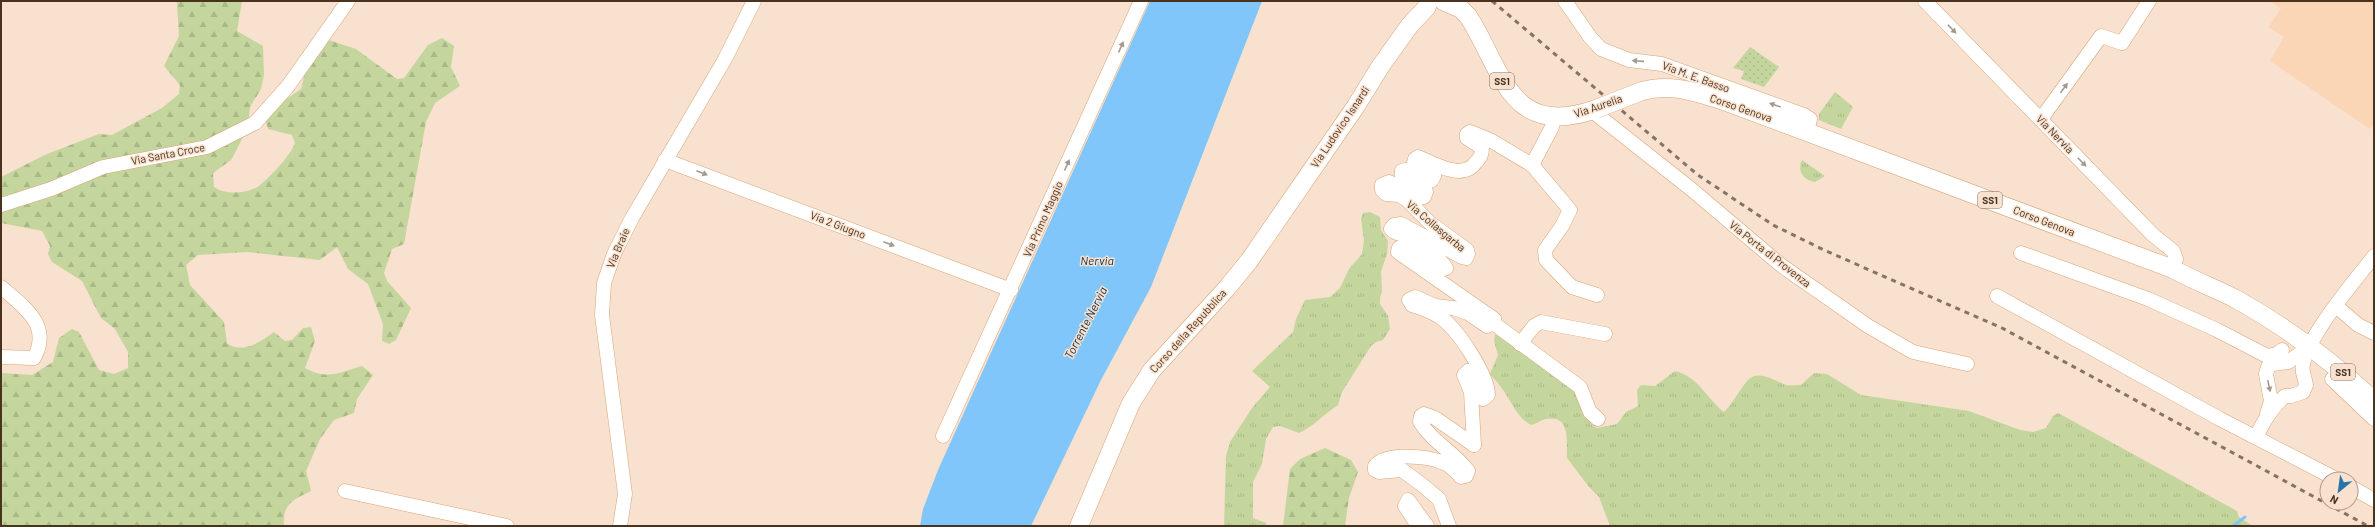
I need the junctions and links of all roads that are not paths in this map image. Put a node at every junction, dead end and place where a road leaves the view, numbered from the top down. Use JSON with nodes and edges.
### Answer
{"nodes":[{"id":1,"x":348,"y":1,"type":"edge"},
{"id":2,"x":754,"y":1,"type":"edge"},
{"id":3,"x":1141,"y":1,"type":"edge"},
{"id":4,"x":1565,"y":1,"type":"edge"},
{"id":5,"x":1925,"y":1,"type":"edge"},
{"id":6,"x":2149,"y":1,"type":"edge"},
{"id":7,"x":1432,"y":2,"type":"edge"},
{"id":8,"x":1642,"y":91,"type":"joint"},
{"id":9,"x":1593,"y":110,"type":"junction"},
{"id":10,"x":1554,"y":116,"type":"junction"},
{"id":11,"x":2041,"y":119,"type":"junction"},
{"id":12,"x":1807,"y":132,"type":"junction"},
{"id":13,"x":666,"y":160,"type":"junction"},
{"id":14,"x":1532,"y":165,"type":"junction"},
{"id":15,"x":1,"y":205,"type":"edge"},
{"id":16,"x":1270,"y":230,"type":"joint"},
{"id":17,"x":2021,"y":253,"type":"dead end"},
{"id":18,"x":2374,"y":256,"type":"edge"},
{"id":19,"x":2173,"y":269,"type":"junction"},
{"id":20,"x":1,"y":287,"type":"edge"},
{"id":21,"x":1011,"y":290,"type":"junction"},
{"id":22,"x":1597,"y":295,"type":"dead end"},
{"id":23,"x":1997,"y":296,"type":"dead end"},
{"id":24,"x":2336,"y":306,"type":"junction"},
{"id":25,"x":1493,"y":323,"type":"junction"},
{"id":26,"x":2374,"y":333,"type":"edge"},
{"id":27,"x":1605,"y":334,"type":"dead end"},
{"id":28,"x":1520,"y":344,"type":"junction"},
{"id":29,"x":2309,"y":346,"type":"junction"},
{"id":30,"x":2282,"y":350,"type":"dead end"},
{"id":31,"x":1,"y":357,"type":"edge"},
{"id":32,"x":1968,"y":364,"type":"dead end"},
{"id":33,"x":2332,"y":378,"type":"dead end"},
{"id":34,"x":2374,"y":401,"type":"edge"},
{"id":35,"x":2267,"y":414,"type":"junction"},
{"id":36,"x":1598,"y":419,"type":"dead end"},
{"id":37,"x":2374,"y":419,"type":"edge"},
{"id":38,"x":943,"y":436,"type":"dead end"},
{"id":39,"x":2256,"y":437,"type":"junction"},
{"id":40,"x":2321,"y":471,"type":"edge"},
{"id":41,"x":345,"y":491,"type":"dead end"},
{"id":42,"x":2359,"y":492,"type":"edge"},
{"id":43,"x":2374,"y":500,"type":"edge"},
{"id":44,"x":506,"y":526,"type":"edge"},
{"id":45,"x":620,"y":526,"type":"edge"},
{"id":46,"x":1078,"y":526,"type":"edge"},
{"id":47,"x":1418,"y":526,"type":"edge"},
{"id":48,"x":1428,"y":526,"type":"edge"},
{"id":49,"x":1449,"y":526,"type":"edge"}],
"edges":[{"from":1,"to":15,"type":"street","name":"Via Santa Croce"},
{"from":2,"to":13,"type":"street","name":"Via Braie"},
{"from":21,"to":3,"type":"street","name":"Via Primo Maggio","one_way":true},
{"from":12,"to":4,"type":"street","name":"Via M. E. Basso","one_way":true},
{"from":5,"to":11,"type":"street","name":"Via Nervia","one_way":true},
{"from":11,"to":6,"type":"street","one_way":true},
{"from":7,"to":10,"type":"main road","name":"Via Aurelia","number":"SS1"},
{"from":7,"to":16,"type":"main road","name":"Via Ludovico Isnardi"},
{"from":8,"to":9,"type":"main road","name":"Via Aurelia","number":"SS1","bridge":true},
{"from":8,"to":12,"type":"main road","name":"Corso Genova","number":"SS1"},
{"from":9,"to":10,"type":"main road","name":"Via Aurelia","number":"SS1"},
{"from":9,"to":32,"type":"street","name":"Via Porta di Provenza"},
{"from":10,"to":14,"type":"street"},
{"from":11,"to":19,"type":"street","name":"Via Nervia","one_way":true},
{"from":12,"to":19,"type":"main road","name":"Corso Genova","number":"SS1"},
{"from":13,"to":21,"type":"street","name":"Via 2 Giugno","one_way":true},
{"from":13,"to":45,"type":"street","name":"Via Braie"},
{"from":14,"to":22,"type":"street","name":"Via Collasgarba"},
{"from":14,"to":25,"type":"street","name":"Via Collasgarba"},
{"from":16,"to":46,"type":"main road","name":"Corso della Repubblica"},
{"from":17,"to":30,"type":"street"},
{"from":18,"to":24,"type":"street"},
{"from":19,"to":29,"type":"main road","name":"Corso Genova","number":"SS1"},
{"from":20,"to":31,"type":"street"},
{"from":21,"to":38,"type":"street","name":"Via Primo Maggio"},
{"from":23,"to":39,"type":"street"},
{"from":24,"to":26,"type":"street"},
{"from":24,"to":29,"type":"street"},
{"from":25,"to":28,"type":"street","name":"Via Collasgarba"},
{"from":25,"to":49,"type":"street","name":"Via Collasgarba"},
{"from":27,"to":28,"type":"street"},
{"from":28,"to":36,"type":"street","name":"Via Collasgarba"},
{"from":29,"to":34,"type":"main road","name":"Corso Genova","number":"SS1"},
{"from":29,"to":35,"type":"street"},
{"from":29,"to":35,"type":"street","one_way":true},
{"from":33,"to":37,"type":"street"},
{"from":35,"to":39,"type":"street"},
{"from":39,"to":40,"type":"street"},
{"from":41,"to":44,"type":"street"},
{"from":42,"to":43,"type":"street"},
{"from":47,"to":48,"type":"street"}]}
